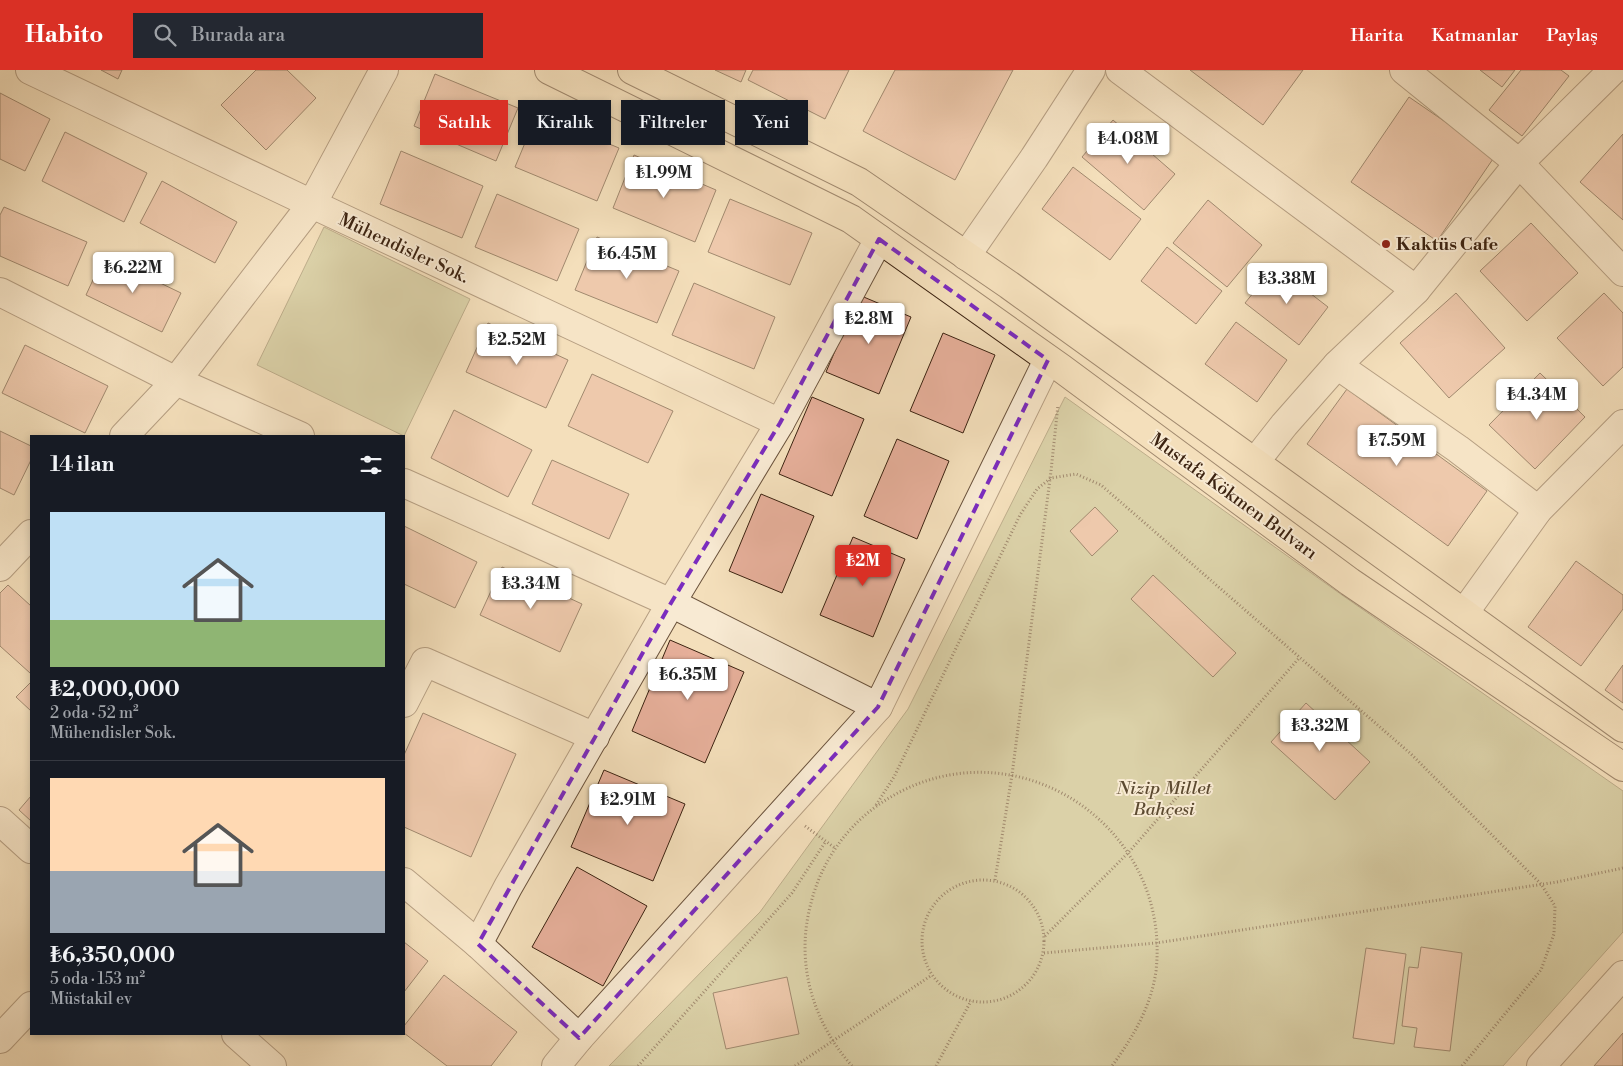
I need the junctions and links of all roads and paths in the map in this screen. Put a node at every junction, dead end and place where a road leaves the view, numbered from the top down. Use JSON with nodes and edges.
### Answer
{"nodes":[{"id":1,"x":30,"y":70,"type":"edge"},
{"id":2,"x":384,"y":70,"type":"edge"},
{"id":3,"x":549,"y":70,"type":"edge"},
{"id":4,"x":632,"y":70,"type":"edge"},
{"id":5,"x":1091,"y":70,"type":"edge"},
{"id":6,"x":1120,"y":70,"type":"edge"},
{"id":7,"x":1404,"y":70,"type":"edge"},
{"id":8,"x":1613,"y":70,"type":"edge"},
{"id":9,"x":1519,"y":163,"type":"junction"},
{"id":10,"x":312,"y":204,"type":"junction"},
{"id":11,"x":879,"y":239,"type":"junction"},
{"id":12,"x":966,"y":256,"type":"junction"},
{"id":13,"x":1623,"y":272,"type":"edge"},
{"id":14,"x":1416,"y":290,"type":"junction"},
{"id":15,"x":0,"y":292,"type":"edge"},
{"id":16,"x":1055,"y":364,"type":"junction"},
{"id":17,"x":1337,"y":365,"type":"junction"},
{"id":18,"x":176,"y":381,"type":"junction"},
{"id":19,"x":780,"y":423,"type":"junction"},
{"id":20,"x":1623,"y":424,"type":"edge"},
{"id":21,"x":125,"y":435,"type":"edge"},
{"id":22,"x":298,"y":435,"type":"edge"},
{"id":23,"x":1255,"y":462,"type":"junction"},
{"id":24,"x":1051,"y":478,"type":"junction"},
{"id":25,"x":405,"y":483,"type":"edge"},
{"id":26,"x":1538,"y":510,"type":"junction"},
{"id":27,"x":671,"y":602,"type":"junction"},
{"id":28,"x":1464,"y":613,"type":"junction"},
{"id":29,"x":1300,"y":657,"type":"junction"},
{"id":30,"x":405,"y":701,"type":"edge"},
{"id":31,"x":878,"y":707,"type":"junction"},
{"id":32,"x":1623,"y":728,"type":"edge"},
{"id":33,"x":595,"y":737,"type":"junction"},
{"id":34,"x":1623,"y":767,"type":"edge"},
{"id":35,"x":1012,"y":775,"type":"junction"},
{"id":36,"x":876,"y":806,"type":"junction"},
{"id":37,"x":784,"y":811,"type":"junction"},
{"id":38,"x":0,"y":821,"type":"edge"},
{"id":39,"x":826,"y":841,"type":"junction"},
{"id":40,"x":30,"y":848,"type":"edge"},
{"id":41,"x":836,"y":848,"type":"junction"},
{"id":42,"x":1128,"y":853,"type":"junction"},
{"id":43,"x":1623,"y":868,"type":"edge"},
{"id":44,"x":995,"y":880,"type":"junction"},
{"id":45,"x":405,"y":883,"type":"edge"},
{"id":46,"x":1541,"y":884,"type":"junction"},
{"id":47,"x":1044,"y":937,"type":"junction"},
{"id":48,"x":1156,"y":943,"type":"junction"},
{"id":49,"x":478,"y":944,"type":"junction"},
{"id":50,"x":1044,"y":953,"type":"junction"},
{"id":51,"x":932,"y":974,"type":"junction"},
{"id":52,"x":1623,"y":975,"type":"edge"},
{"id":53,"x":971,"y":1001,"type":"junction"},
{"id":54,"x":30,"y":1007,"type":"edge"},
{"id":55,"x":237,"y":1035,"type":"edge"},
{"id":56,"x":579,"y":1038,"type":"junction"},
{"id":57,"x":0,"y":1039,"type":"edge"},
{"id":58,"x":833,"y":1042,"type":"junction"},
{"id":59,"x":272,"y":1066,"type":"edge"},
{"id":60,"x":556,"y":1066,"type":"edge"},
{"id":61,"x":638,"y":1066,"type":"edge"},
{"id":62,"x":795,"y":1066,"type":"edge"},
{"id":63,"x":852,"y":1066,"type":"edge"},
{"id":64,"x":936,"y":1066,"type":"edge"},
{"id":65,"x":1112,"y":1066,"type":"edge"},
{"id":66,"x":1462,"y":1066,"type":"edge"},
{"id":67,"x":1541,"y":1066,"type":"edge"}],
"edges":[{"from":1,"to":10,"type":"street","name":"Mühendisler Sok."},
{"from":2,"to":10,"type":"street"},
{"from":3,"to":11,"type":"main road","name":"Mustafa Kökmen Bulvarı"},
{"from":4,"to":12,"type":"main road"},
{"from":5,"to":12,"type":"street"},
{"from":6,"to":14,"type":"street"},
{"from":7,"to":9,"type":"street"},
{"from":8,"to":9,"type":"street"},
{"from":9,"to":13,"type":"street"},
{"from":9,"to":14,"type":"street"},
{"from":10,"to":18,"type":"street"},
{"from":10,"to":19,"type":"street","name":"Mühendisler Sok."},
{"from":11,"to":16,"type":"main road","name":"Mustafa Kökmen Bulvarı"},
{"from":11,"to":19,"type":"street"},
{"from":12,"to":23,"type":"main road"},
{"from":14,"to":17,"type":"street"},
{"from":15,"to":18,"type":"street"},
{"from":16,"to":24,"type":"path"},
{"from":16,"to":31,"type":"street"},
{"from":16,"to":34,"type":"main road","name":"Mustafa Kökmen Bulvarı"},
{"from":17,"to":23,"type":"street"},
{"from":17,"to":26,"type":"street"},
{"from":18,"to":21,"type":"street"},
{"from":18,"to":22,"type":"street"},
{"from":19,"to":27,"type":"street"},
{"from":20,"to":26,"type":"street"},
{"from":23,"to":28,"type":"main road"},
{"from":24,"to":29,"type":"path"},
{"from":24,"to":35,"type":"path"},
{"from":24,"to":36,"type":"path"},
{"from":25,"to":27,"type":"street"},
{"from":26,"to":28,"type":"street"},
{"from":27,"to":31,"type":"street"},
{"from":27,"to":33,"type":"street"},
{"from":28,"to":32,"type":"main road"},
{"from":29,"to":42,"type":"path"},
{"from":29,"to":46,"type":"path"},
{"from":30,"to":33,"type":"street"},
{"from":31,"to":37,"type":"street"},
{"from":33,"to":49,"type":"street"},
{"from":35,"to":36,"type":"path"},
{"from":35,"to":42,"type":"path"},
{"from":35,"to":44,"type":"path"},
{"from":36,"to":41,"type":"path"},
{"from":37,"to":39,"type":"path"},
{"from":37,"to":56,"type":"street"},
{"from":38,"to":40,"type":"street"},
{"from":39,"to":41,"type":"path"},
{"from":39,"to":61,"type":"path"},
{"from":41,"to":58,"type":"path"},
{"from":42,"to":47,"type":"path"},
{"from":42,"to":48,"type":"path"},
{"from":43,"to":46,"type":"path"},
{"from":44,"to":47,"type":"path"},
{"from":44,"to":51,"type":"path"},
{"from":45,"to":49,"type":"street"},
{"from":46,"to":48,"type":"path"},
{"from":46,"to":66,"type":"path"},
{"from":47,"to":50,"type":"path"},
{"from":48,"to":50,"type":"path"},
{"from":48,"to":65,"type":"path"},
{"from":49,"to":56,"type":"street"},
{"from":50,"to":53,"type":"path"},
{"from":51,"to":53,"type":"path"},
{"from":51,"to":58,"type":"path"},
{"from":52,"to":67,"type":"street"},
{"from":53,"to":64,"type":"path"},
{"from":54,"to":57,"type":"street"},
{"from":55,"to":59,"type":"street"},
{"from":56,"to":60,"type":"street"},
{"from":58,"to":62,"type":"path"},
{"from":58,"to":63,"type":"path"}]}
